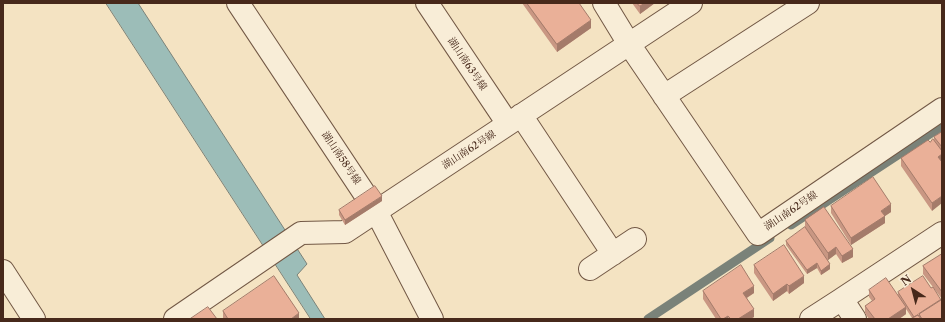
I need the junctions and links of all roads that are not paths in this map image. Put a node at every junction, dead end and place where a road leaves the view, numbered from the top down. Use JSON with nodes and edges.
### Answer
{"nodes":[{"id":1,"x":238,"y":3,"type":"edge"},
{"id":2,"x":427,"y":3,"type":"edge"},
{"id":3,"x":604,"y":3,"type":"edge"},
{"id":4,"x":691,"y":3,"type":"edge"},
{"id":5,"x":808,"y":3,"type":"edge"},
{"id":6,"x":629,"y":44,"type":"junction"},
{"id":7,"x":664,"y":96,"type":"junction"},
{"id":8,"x":942,"y":108,"type":"edge"},
{"id":9,"x":514,"y":120,"type":"junction"},
{"id":10,"x":376,"y":211,"type":"junction"},
{"id":11,"x":942,"y":233,"type":"edge"},
{"id":12,"x":635,"y":239,"type":"dead end"},
{"id":13,"x":613,"y":254,"type":"junction"},
{"id":14,"x":590,"y":269,"type":"dead end"},
{"id":15,"x":3,"y":271,"type":"edge"},
{"id":16,"x":842,"y":299,"type":"junction"},
{"id":17,"x":34,"y":319,"type":"edge"},
{"id":18,"x":175,"y":319,"type":"edge"},
{"id":19,"x":432,"y":319,"type":"edge"},
{"id":20,"x":811,"y":319,"type":"edge"},
{"id":21,"x":855,"y":319,"type":"edge"}],
"edges":[{"from":1,"to":10,"type":"street","name":"湖山南58号線"},
{"from":2,"to":9,"type":"street","name":"湖山南63号線"},
{"from":3,"to":6,"type":"street"},
{"from":4,"to":6,"type":"street"},
{"from":5,"to":7,"type":"street"},
{"from":6,"to":7,"type":"street","name":"湖山南62号線"},
{"from":6,"to":9,"type":"street","name":"湖山南62号線"},
{"from":7,"to":8,"type":"street","name":"湖山南62号線"},
{"from":9,"to":10,"type":"street","name":"湖山南62号線"},
{"from":9,"to":13,"type":"street","name":"湖山南63号線"},
{"from":10,"to":18,"type":"street","name":"湖山南62号線"},
{"from":10,"to":19,"type":"street","name":"湖山南58号線"},
{"from":11,"to":16,"type":"street"},
{"from":12,"to":13,"type":"street"},
{"from":13,"to":14,"type":"street"},
{"from":15,"to":17,"type":"street"},
{"from":16,"to":20,"type":"street"},
{"from":16,"to":21,"type":"street"}]}
